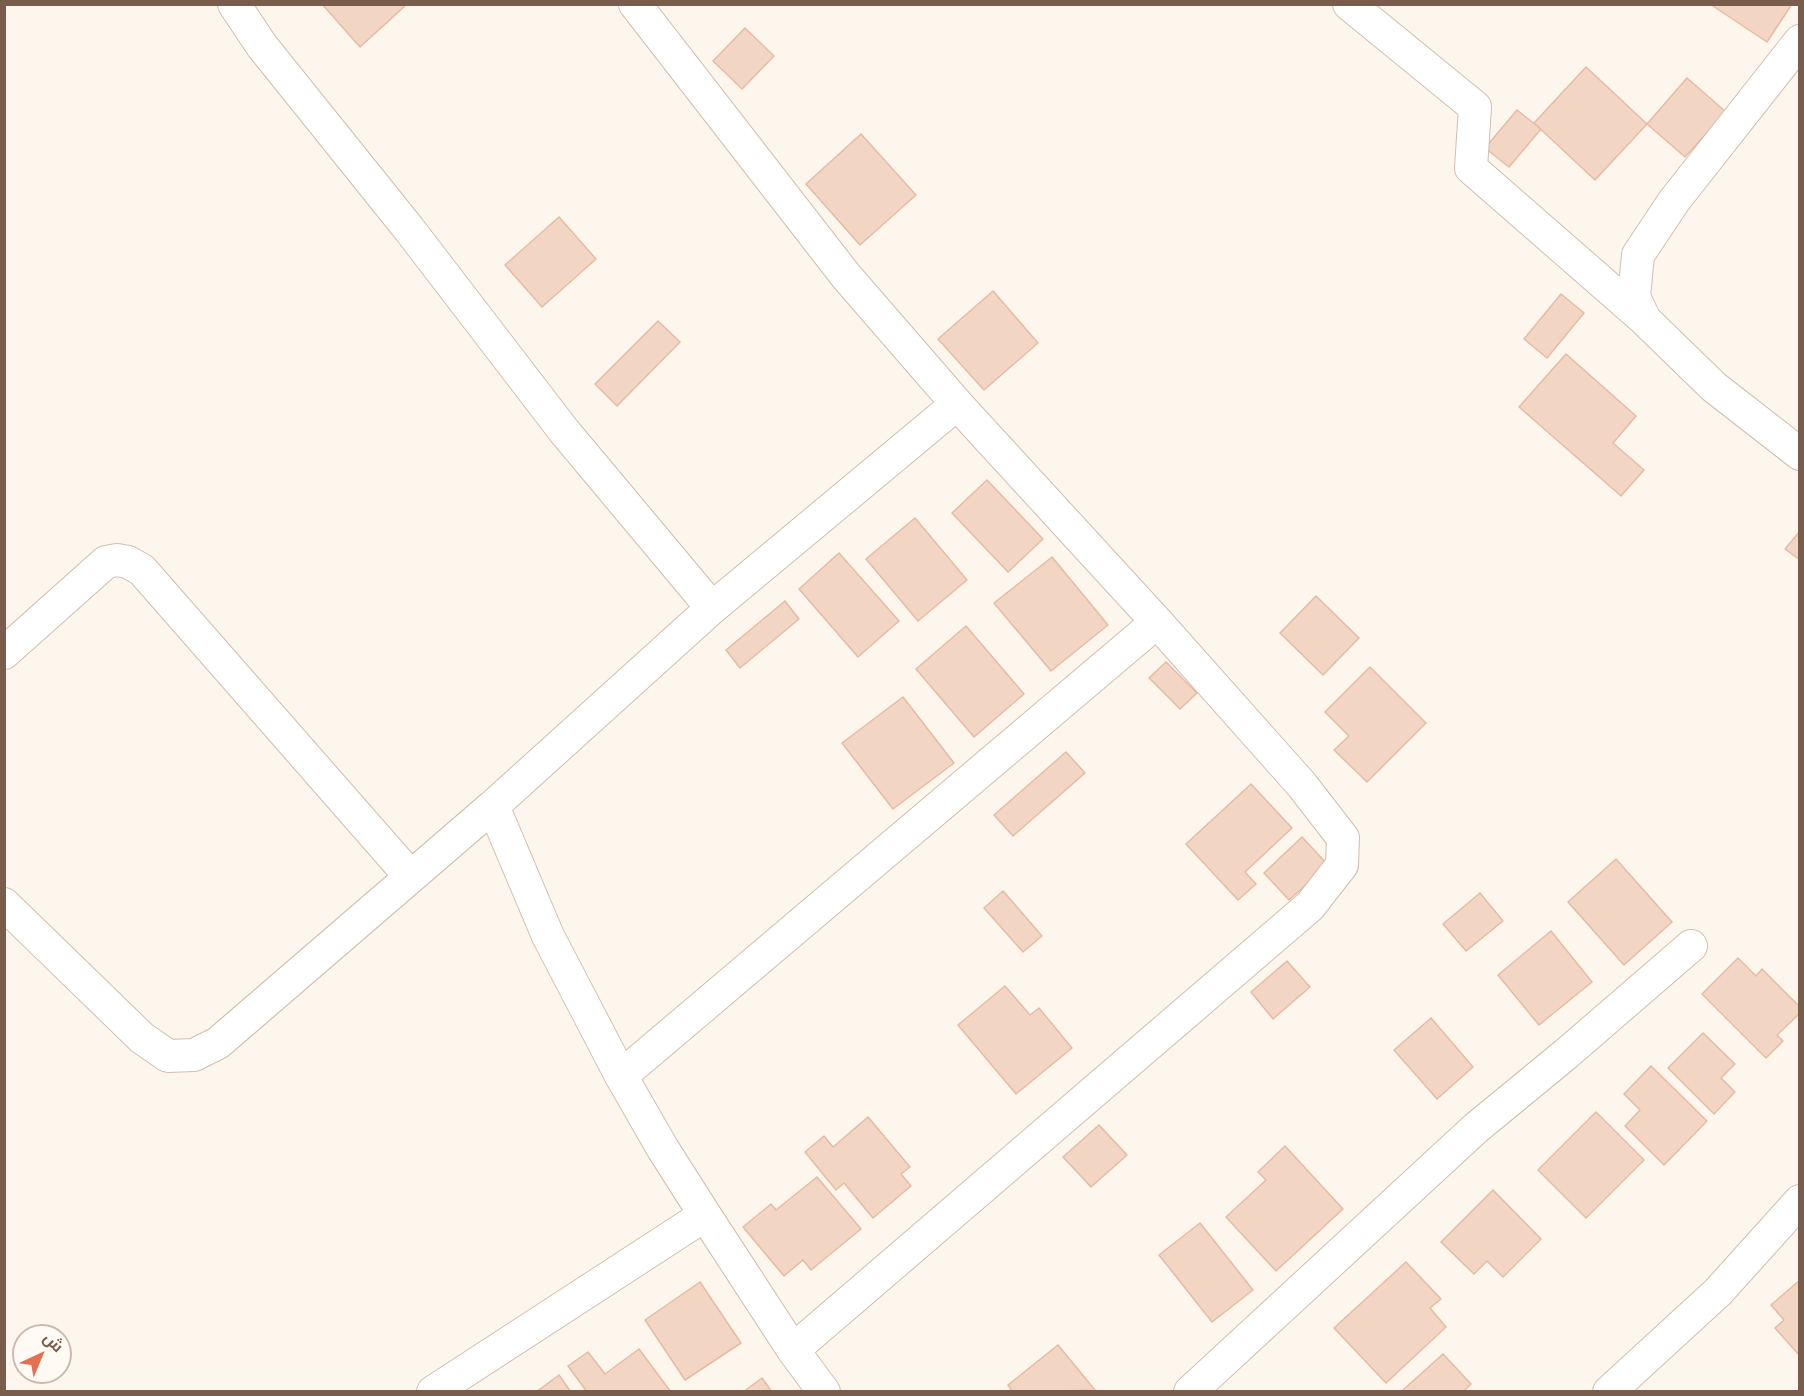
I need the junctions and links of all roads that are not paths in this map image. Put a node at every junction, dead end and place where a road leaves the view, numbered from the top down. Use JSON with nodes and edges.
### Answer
{"nodes":[{"id":1,"x":234,"y":4,"type":"edge"},
{"id":2,"x":635,"y":4,"type":"edge"},
{"id":3,"x":1349,"y":4,"type":"edge"},
{"id":4,"x":1800,"y":41,"type":"edge"},
{"id":5,"x":1644,"y":320,"type":"junction"},
{"id":6,"x":957,"y":404,"type":"junction"},
{"id":7,"x":1800,"y":454,"type":"edge"},
{"id":8,"x":712,"y":608,"type":"junction"},
{"id":9,"x":1157,"y":622,"type":"junction"},
{"id":10,"x":4,"y":653,"type":"edge"},
{"id":11,"x":493,"y":806,"type":"junction"},
{"id":12,"x":410,"y":876,"type":"junction"},
{"id":13,"x":4,"y":904,"type":"edge"},
{"id":14,"x":1691,"y":946,"type":"dead end"},
{"id":15,"x":621,"y":1077,"type":"junction"},
{"id":16,"x":1800,"y":1201,"type":"edge"},
{"id":17,"x":705,"y":1215,"type":"junction"},
{"id":18,"x":793,"y":1350,"type":"junction"},
{"id":19,"x":433,"y":1392,"type":"edge"},
{"id":20,"x":824,"y":1392,"type":"edge"},
{"id":21,"x":1190,"y":1392,"type":"edge"},
{"id":22,"x":1609,"y":1392,"type":"edge"}],
"edges":[{"from":1,"to":8,"type":"street"},
{"from":2,"to":6,"type":"street"},
{"from":3,"to":5,"type":"street"},
{"from":4,"to":5,"type":"street"},
{"from":5,"to":7,"type":"street"},
{"from":6,"to":8,"type":"street"},
{"from":6,"to":9,"type":"street"},
{"from":8,"to":11,"type":"street"},
{"from":9,"to":15,"type":"street"},
{"from":9,"to":18,"type":"street"},
{"from":10,"to":12,"type":"street"},
{"from":11,"to":12,"type":"street"},
{"from":11,"to":15,"type":"street"},
{"from":12,"to":13,"type":"street"},
{"from":14,"to":21,"type":"street"},
{"from":15,"to":17,"type":"street"},
{"from":16,"to":22,"type":"street"},
{"from":17,"to":18,"type":"street"},
{"from":17,"to":19,"type":"street"},
{"from":18,"to":20,"type":"street"}]}
